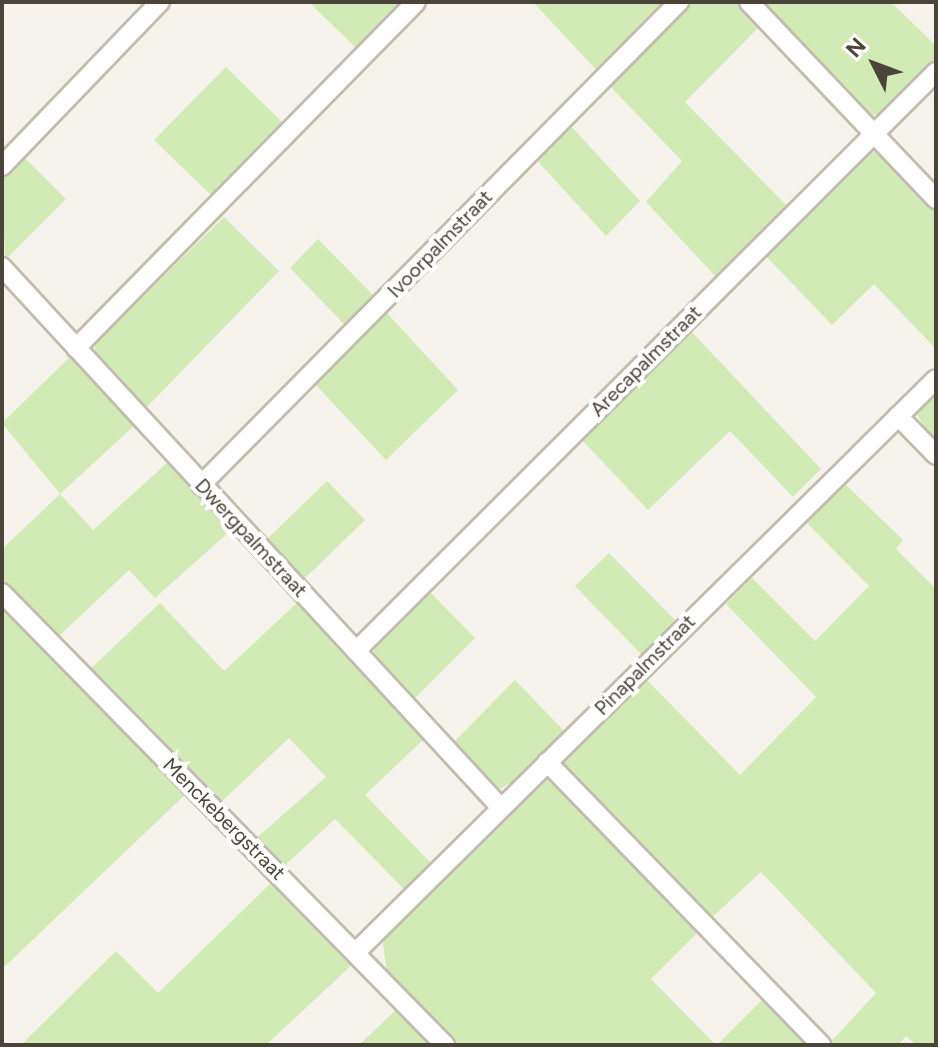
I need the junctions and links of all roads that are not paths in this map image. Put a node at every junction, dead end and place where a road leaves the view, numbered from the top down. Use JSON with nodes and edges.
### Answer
{"nodes":[{"id":1,"x":160,"y":2,"type":"edge"},
{"id":2,"x":416,"y":2,"type":"edge"},
{"id":3,"x":679,"y":2,"type":"edge"},
{"id":4,"x":749,"y":2,"type":"edge"},
{"id":5,"x":936,"y":72,"type":"edge"},
{"id":6,"x":874,"y":134,"type":"junction"},
{"id":7,"x":2,"y":166,"type":"edge"},
{"id":8,"x":936,"y":199,"type":"edge"},
{"id":9,"x":2,"y":267,"type":"edge"},
{"id":10,"x":76,"y":348,"type":"junction"},
{"id":11,"x":936,"y":379,"type":"edge"},
{"id":12,"x":898,"y":416,"type":"junction"},
{"id":13,"x":936,"y":455,"type":"edge"},
{"id":14,"x":201,"y":485,"type":"junction"},
{"id":15,"x":2,"y":593,"type":"edge"},
{"id":16,"x":356,"y":651,"type":"junction"},
{"id":17,"x":547,"y":762,"type":"junction"},
{"id":18,"x":501,"y":808,"type":"junction"},
{"id":19,"x":356,"y":952,"type":"junction"},
{"id":20,"x":445,"y":1045,"type":"edge"},
{"id":21,"x":821,"y":1045,"type":"edge"}],
"edges":[{"from":1,"to":7,"type":"street"},
{"from":2,"to":10,"type":"street"},
{"from":3,"to":14,"type":"street","name":"Ivoorpalmstraat"},
{"from":4,"to":6,"type":"street"},
{"from":5,"to":6,"type":"street","name":"Arecapalmstraat"},
{"from":6,"to":8,"type":"street"},
{"from":6,"to":16,"type":"street","name":"Arecapalmstraat"},
{"from":9,"to":10,"type":"street","name":"Dwergpalmstraat"},
{"from":10,"to":14,"type":"street","name":"Dwergpalmstraat"},
{"from":11,"to":12,"type":"street","name":"Pinapalmstraat"},
{"from":12,"to":13,"type":"street"},
{"from":12,"to":17,"type":"street","name":"Pinapalmstraat"},
{"from":14,"to":16,"type":"street","name":"Dwergpalmstraat"},
{"from":15,"to":19,"type":"street","name":"Menckebergstraat"},
{"from":16,"to":18,"type":"street","name":"Dwergpalmstraat"},
{"from":17,"to":18,"type":"street","name":"Pinapalmstraat"},
{"from":17,"to":21,"type":"street"},
{"from":18,"to":19,"type":"street","name":"Pinapalmstraat"},
{"from":19,"to":20,"type":"street","name":"Menckebergstraat"}]}
